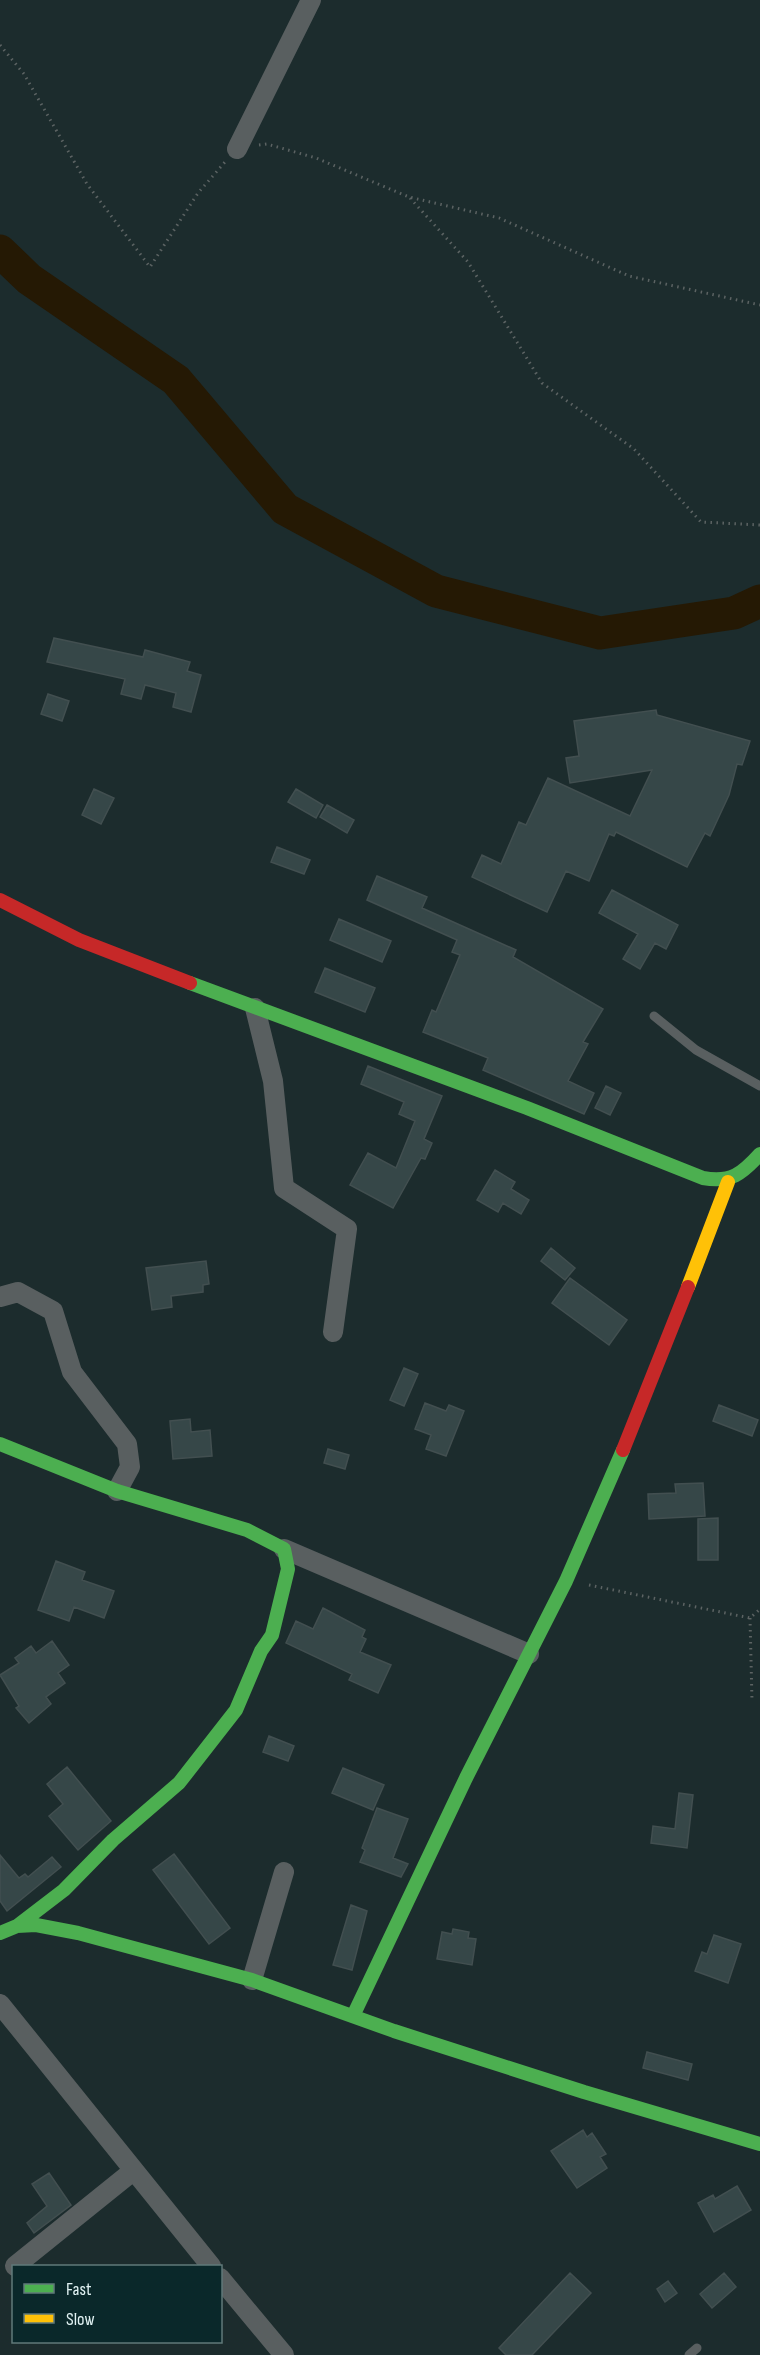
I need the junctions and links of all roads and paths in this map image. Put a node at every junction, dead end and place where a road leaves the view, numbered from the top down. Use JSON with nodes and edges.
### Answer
{"nodes":[{"id":1,"x":311,"y":0,"type":"edge"},
{"id":2,"x":0,"y":45,"type":"edge"},
{"id":3,"x":237,"y":149,"type":"junction"},
{"id":4,"x":409,"y":197,"type":"junction"},
{"id":5,"x":760,"y":305,"type":"edge"},
{"id":6,"x":760,"y":525,"type":"edge"},
{"id":7,"x":0,"y":900,"type":"edge"},
{"id":8,"x":255,"y":1008,"type":"junction"},
{"id":9,"x":654,"y":1016,"type":"dead end"},
{"id":10,"x":760,"y":1086,"type":"edge"},
{"id":11,"x":760,"y":1154,"type":"edge"},
{"id":12,"x":728,"y":1182,"type":"junction"},
{"id":13,"x":0,"y":1297,"type":"edge"},
{"id":14,"x":333,"y":1332,"type":"dead end"},
{"id":15,"x":0,"y":1444,"type":"edge"},
{"id":16,"x":117,"y":1491,"type":"junction"},
{"id":17,"x":284,"y":1550,"type":"junction"},
{"id":18,"x":566,"y":1581,"type":"junction"},
{"id":19,"x":760,"y":1609,"type":"edge"},
{"id":20,"x":750,"y":1617,"type":"junction"},
{"id":21,"x":529,"y":1654,"type":"junction"},
{"id":22,"x":752,"y":1701,"type":"dead end"},
{"id":23,"x":284,"y":1872,"type":"dead end"},
{"id":24,"x":17,"y":1926,"type":"junction"},
{"id":25,"x":0,"y":1933,"type":"edge"},
{"id":26,"x":252,"y":1980,"type":"junction"},
{"id":27,"x":0,"y":2004,"type":"edge"},
{"id":28,"x":353,"y":2016,"type":"junction"},
{"id":29,"x":760,"y":2144,"type":"edge"},
{"id":30,"x":134,"y":2171,"type":"junction"},
{"id":31,"x":16,"y":2265,"type":"edge"},
{"id":32,"x":210,"y":2265,"type":"edge"},
{"id":33,"x":12,"y":2269,"type":"edge"},
{"id":34,"x":0,"y":2278,"type":"edge"},
{"id":35,"x":222,"y":2280,"type":"edge"},
{"id":36,"x":697,"y":2348,"type":"dead end"},
{"id":37,"x":284,"y":2355,"type":"edge"},
{"id":38,"x":689,"y":2355,"type":"edge"}],
"edges":[{"from":1,"to":3,"type":"street"},
{"from":2,"to":3,"type":"path"},
{"from":3,"to":4,"type":"path"},
{"from":4,"to":5,"type":"path"},
{"from":4,"to":6,"type":"path"},
{"from":7,"to":8,"type":"street"},
{"from":8,"to":12,"type":"street"},
{"from":8,"to":14,"type":"street"},
{"from":9,"to":10,"type":"lane"},
{"from":11,"to":12,"type":"street"},
{"from":12,"to":18,"type":"street"},
{"from":13,"to":16,"type":"street"},
{"from":15,"to":16,"type":"street"},
{"from":16,"to":17,"type":"street"},
{"from":17,"to":21,"type":"street"},
{"from":17,"to":24,"type":"street"},
{"from":18,"to":20,"type":"path"},
{"from":18,"to":21,"type":"street"},
{"from":19,"to":20,"type":"path"},
{"from":20,"to":22,"type":"path"},
{"from":21,"to":28,"type":"street"},
{"from":23,"to":26,"type":"street"},
{"from":24,"to":25,"type":"street"},
{"from":24,"to":26,"type":"street"},
{"from":26,"to":28,"type":"street"},
{"from":27,"to":30,"type":"street"},
{"from":28,"to":29,"type":"street"},
{"from":30,"to":31,"type":"street"},
{"from":30,"to":32,"type":"street"},
{"from":33,"to":34,"type":"street"},
{"from":35,"to":37,"type":"street"},
{"from":36,"to":38,"type":"lane"}]}
